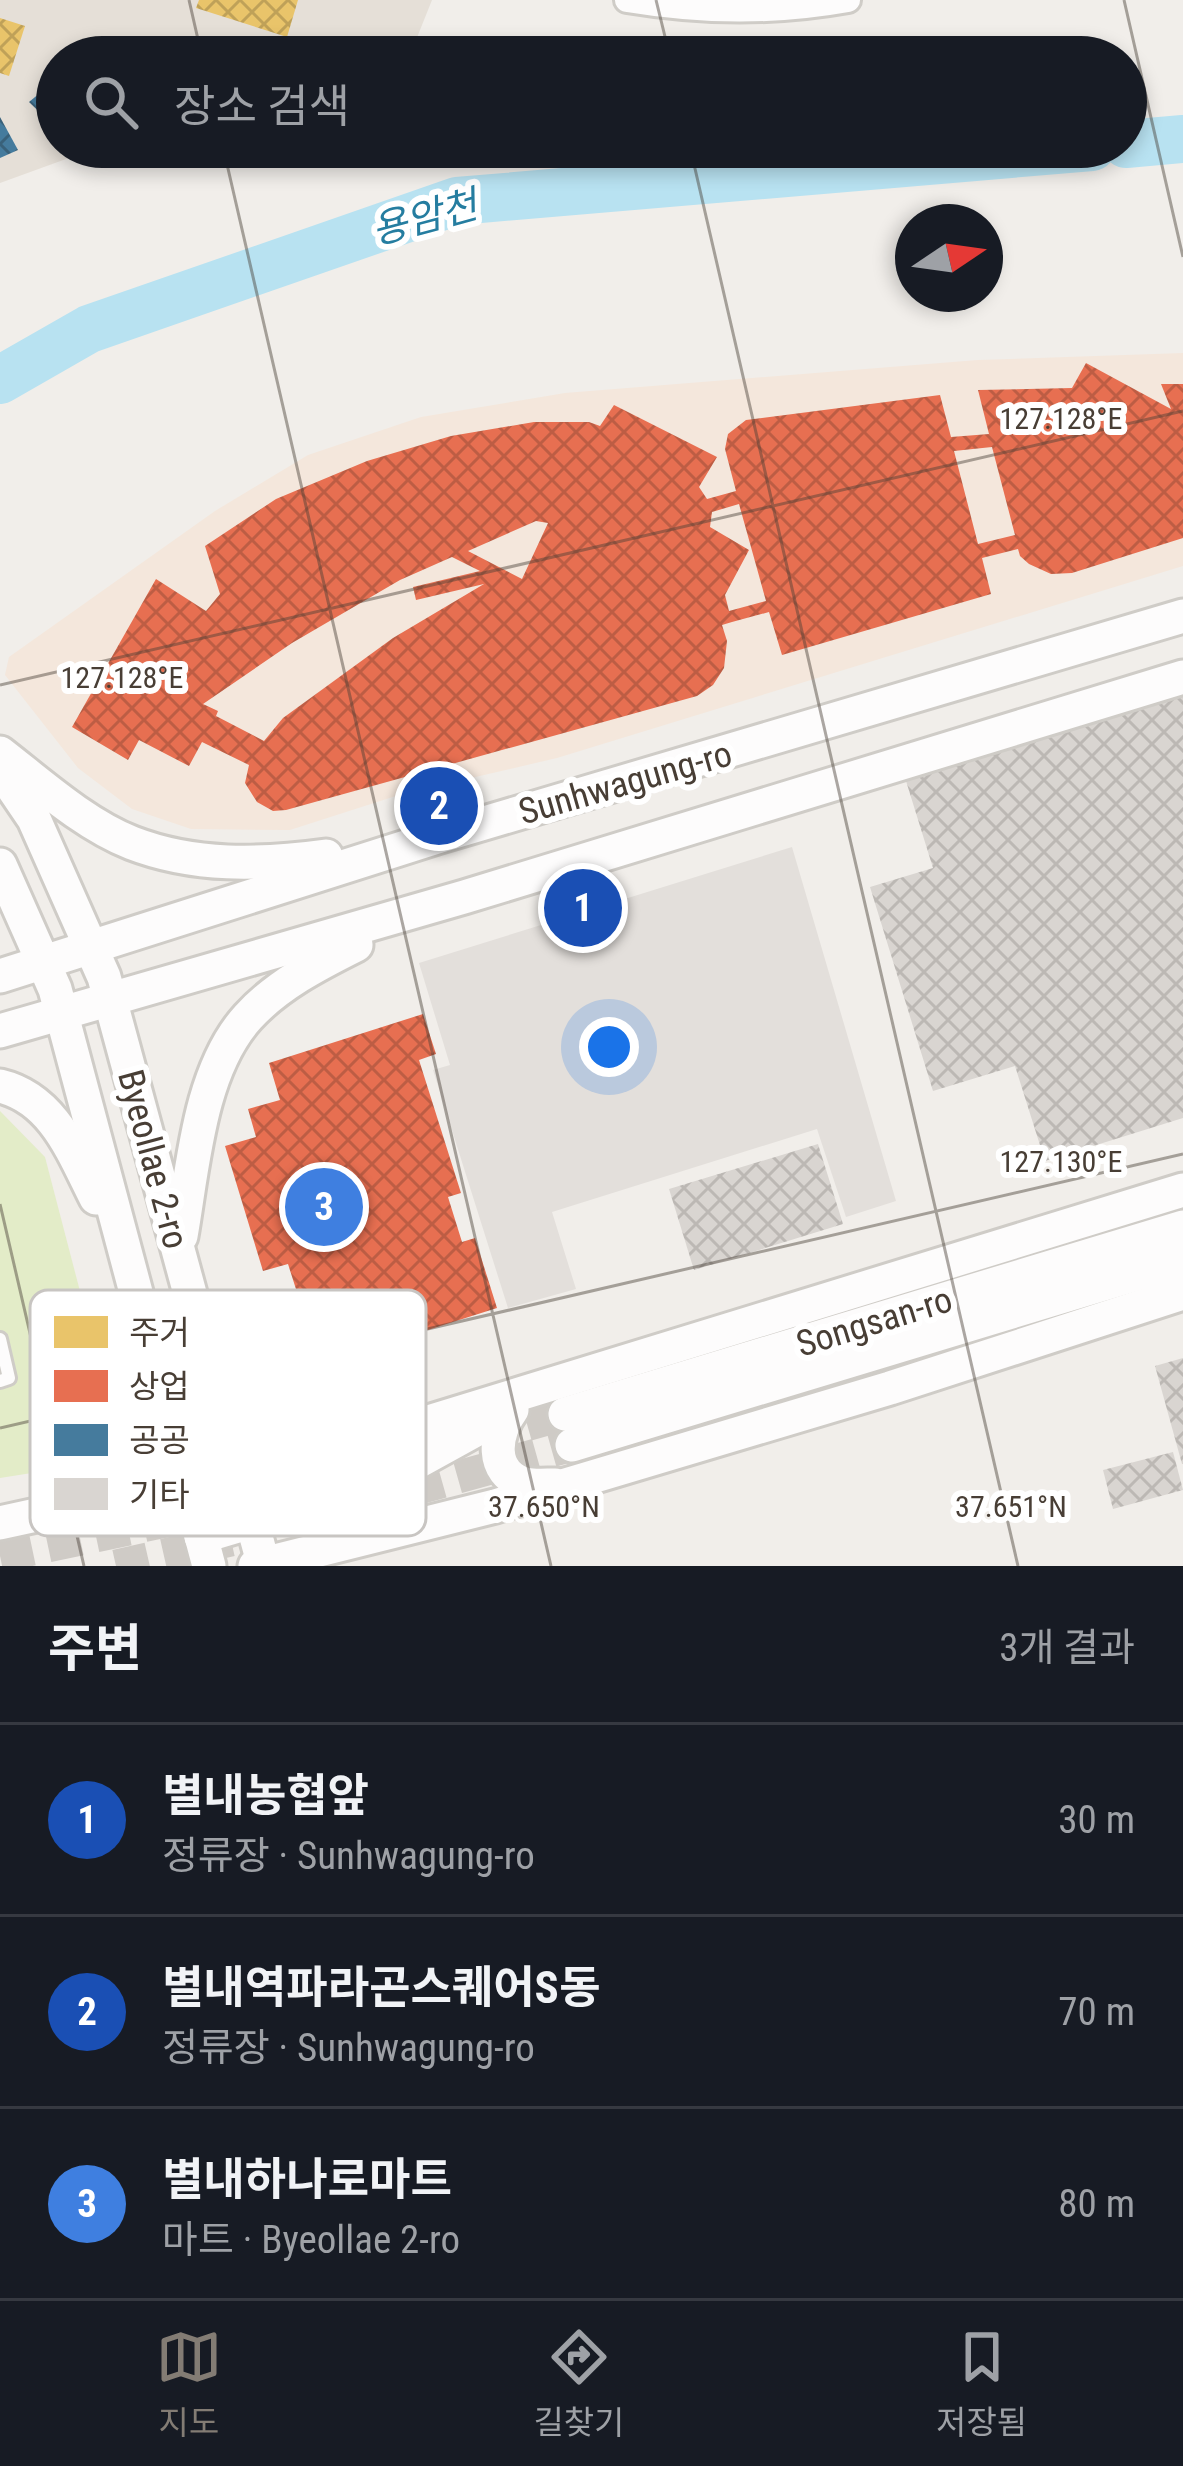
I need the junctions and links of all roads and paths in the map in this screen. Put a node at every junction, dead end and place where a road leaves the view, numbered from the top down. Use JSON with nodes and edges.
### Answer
{"nodes":[{"id":1,"x":627,"y":0,"type":"edge"},
{"id":2,"x":848,"y":0,"type":"edge"},
{"id":3,"x":1183,"y":616,"type":"edge"},
{"id":4,"x":1183,"y":677,"type":"edge"},
{"id":5,"x":0,"y":752,"type":"edge"},
{"id":6,"x":0,"y":769,"type":"edge"},
{"id":7,"x":411,"y":846,"type":"junction"},
{"id":8,"x":0,"y":866,"type":"edge"},
{"id":9,"x":434,"y":905,"type":"junction"},
{"id":10,"x":91,"y":948,"type":"junction"},
{"id":11,"x":43,"y":962,"type":"junction"},
{"id":12,"x":0,"y":976,"type":"edge"},
{"id":13,"x":110,"y":1001,"type":"junction"},
{"id":14,"x":62,"y":1013,"type":"junction"},
{"id":15,"x":0,"y":1031,"type":"edge"},
{"id":16,"x":0,"y":1086,"type":"edge"},
{"id":17,"x":1183,"y":1190,"type":"edge"},
{"id":18,"x":1183,"y":1227,"type":"edge"},
{"id":19,"x":179,"y":1250,"type":"junction"},
{"id":20,"x":124,"y":1252,"type":"junction"},
{"id":21,"x":1183,"y":1260,"type":"edge"},
{"id":22,"x":134,"y":1290,"type":"edge"},
{"id":23,"x":190,"y":1290,"type":"edge"},
{"id":24,"x":1183,"y":1294,"type":"edge"},
{"id":25,"x":0,"y":1339,"type":"edge"},
{"id":26,"x":0,"y":1381,"type":"edge"},
{"id":27,"x":525,"y":1400,"type":"junction"},
{"id":28,"x":426,"y":1426,"type":"edge"},
{"id":29,"x":426,"y":1457,"type":"edge"},
{"id":30,"x":562,"y":1486,"type":"junction"},
{"id":31,"x":30,"y":1517,"type":"edge"},
{"id":32,"x":426,"y":1522,"type":"edge"},
{"id":33,"x":0,"y":1523,"type":"edge"},
{"id":34,"x":371,"y":1536,"type":"edge"},
{"id":35,"x":261,"y":1565,"type":"tunnel mouth"}],
"edges":[{"from":1,"to":2,"type":"street"},
{"from":3,"to":7,"type":"street","name":"Sunhwagung-ro"},
{"from":4,"to":9,"type":"street","name":"Sunhwagung-ro"},
{"from":5,"to":7,"type":"street"},
{"from":6,"to":10,"type":"street","name":"Byeollae 2-ro"},
{"from":7,"to":10,"type":"street","name":"Sunhwagung-ro"},
{"from":8,"to":11,"type":"street","name":"Byeollae 2-ro"},
{"from":9,"to":13,"type":"street","name":"Sunhwagung-ro"},
{"from":9,"to":19,"type":"street"},
{"from":10,"to":11,"type":"street","name":"Sunhwagung-ro"},
{"from":10,"to":13,"type":"street","name":"Byeollae 2-ro"},
{"from":11,"to":12,"type":"street","name":"Sunhwagung-ro"},
{"from":11,"to":14,"type":"street","name":"Byeollae 2-ro"},
{"from":13,"to":14,"type":"street","name":"Sunhwagung-ro"},
{"from":13,"to":19,"type":"street","name":"Byeollae 2-ro"},
{"from":14,"to":15,"type":"street","name":"Sunhwagung-ro"},
{"from":14,"to":20,"type":"street","name":"Byeollae 2-ro"},
{"from":16,"to":20,"type":"street"},
{"from":17,"to":27,"type":"street"},
{"from":18,"to":21,"type":"street","name":"Songsan-ro"},
{"from":19,"to":23,"type":"street","name":"Byeollae 2-ro"},
{"from":20,"to":22,"type":"street","name":"Byeollae 2-ro"},
{"from":24,"to":30,"type":"street"},
{"from":25,"to":26,"type":"lane"},
{"from":27,"to":28,"type":"street"},
{"from":27,"to":29,"type":"street"},
{"from":27,"to":30,"type":"street"},
{"from":30,"to":32,"type":"street"},
{"from":31,"to":33,"type":"street"},
{"from":34,"to":35,"type":"street"}]}
